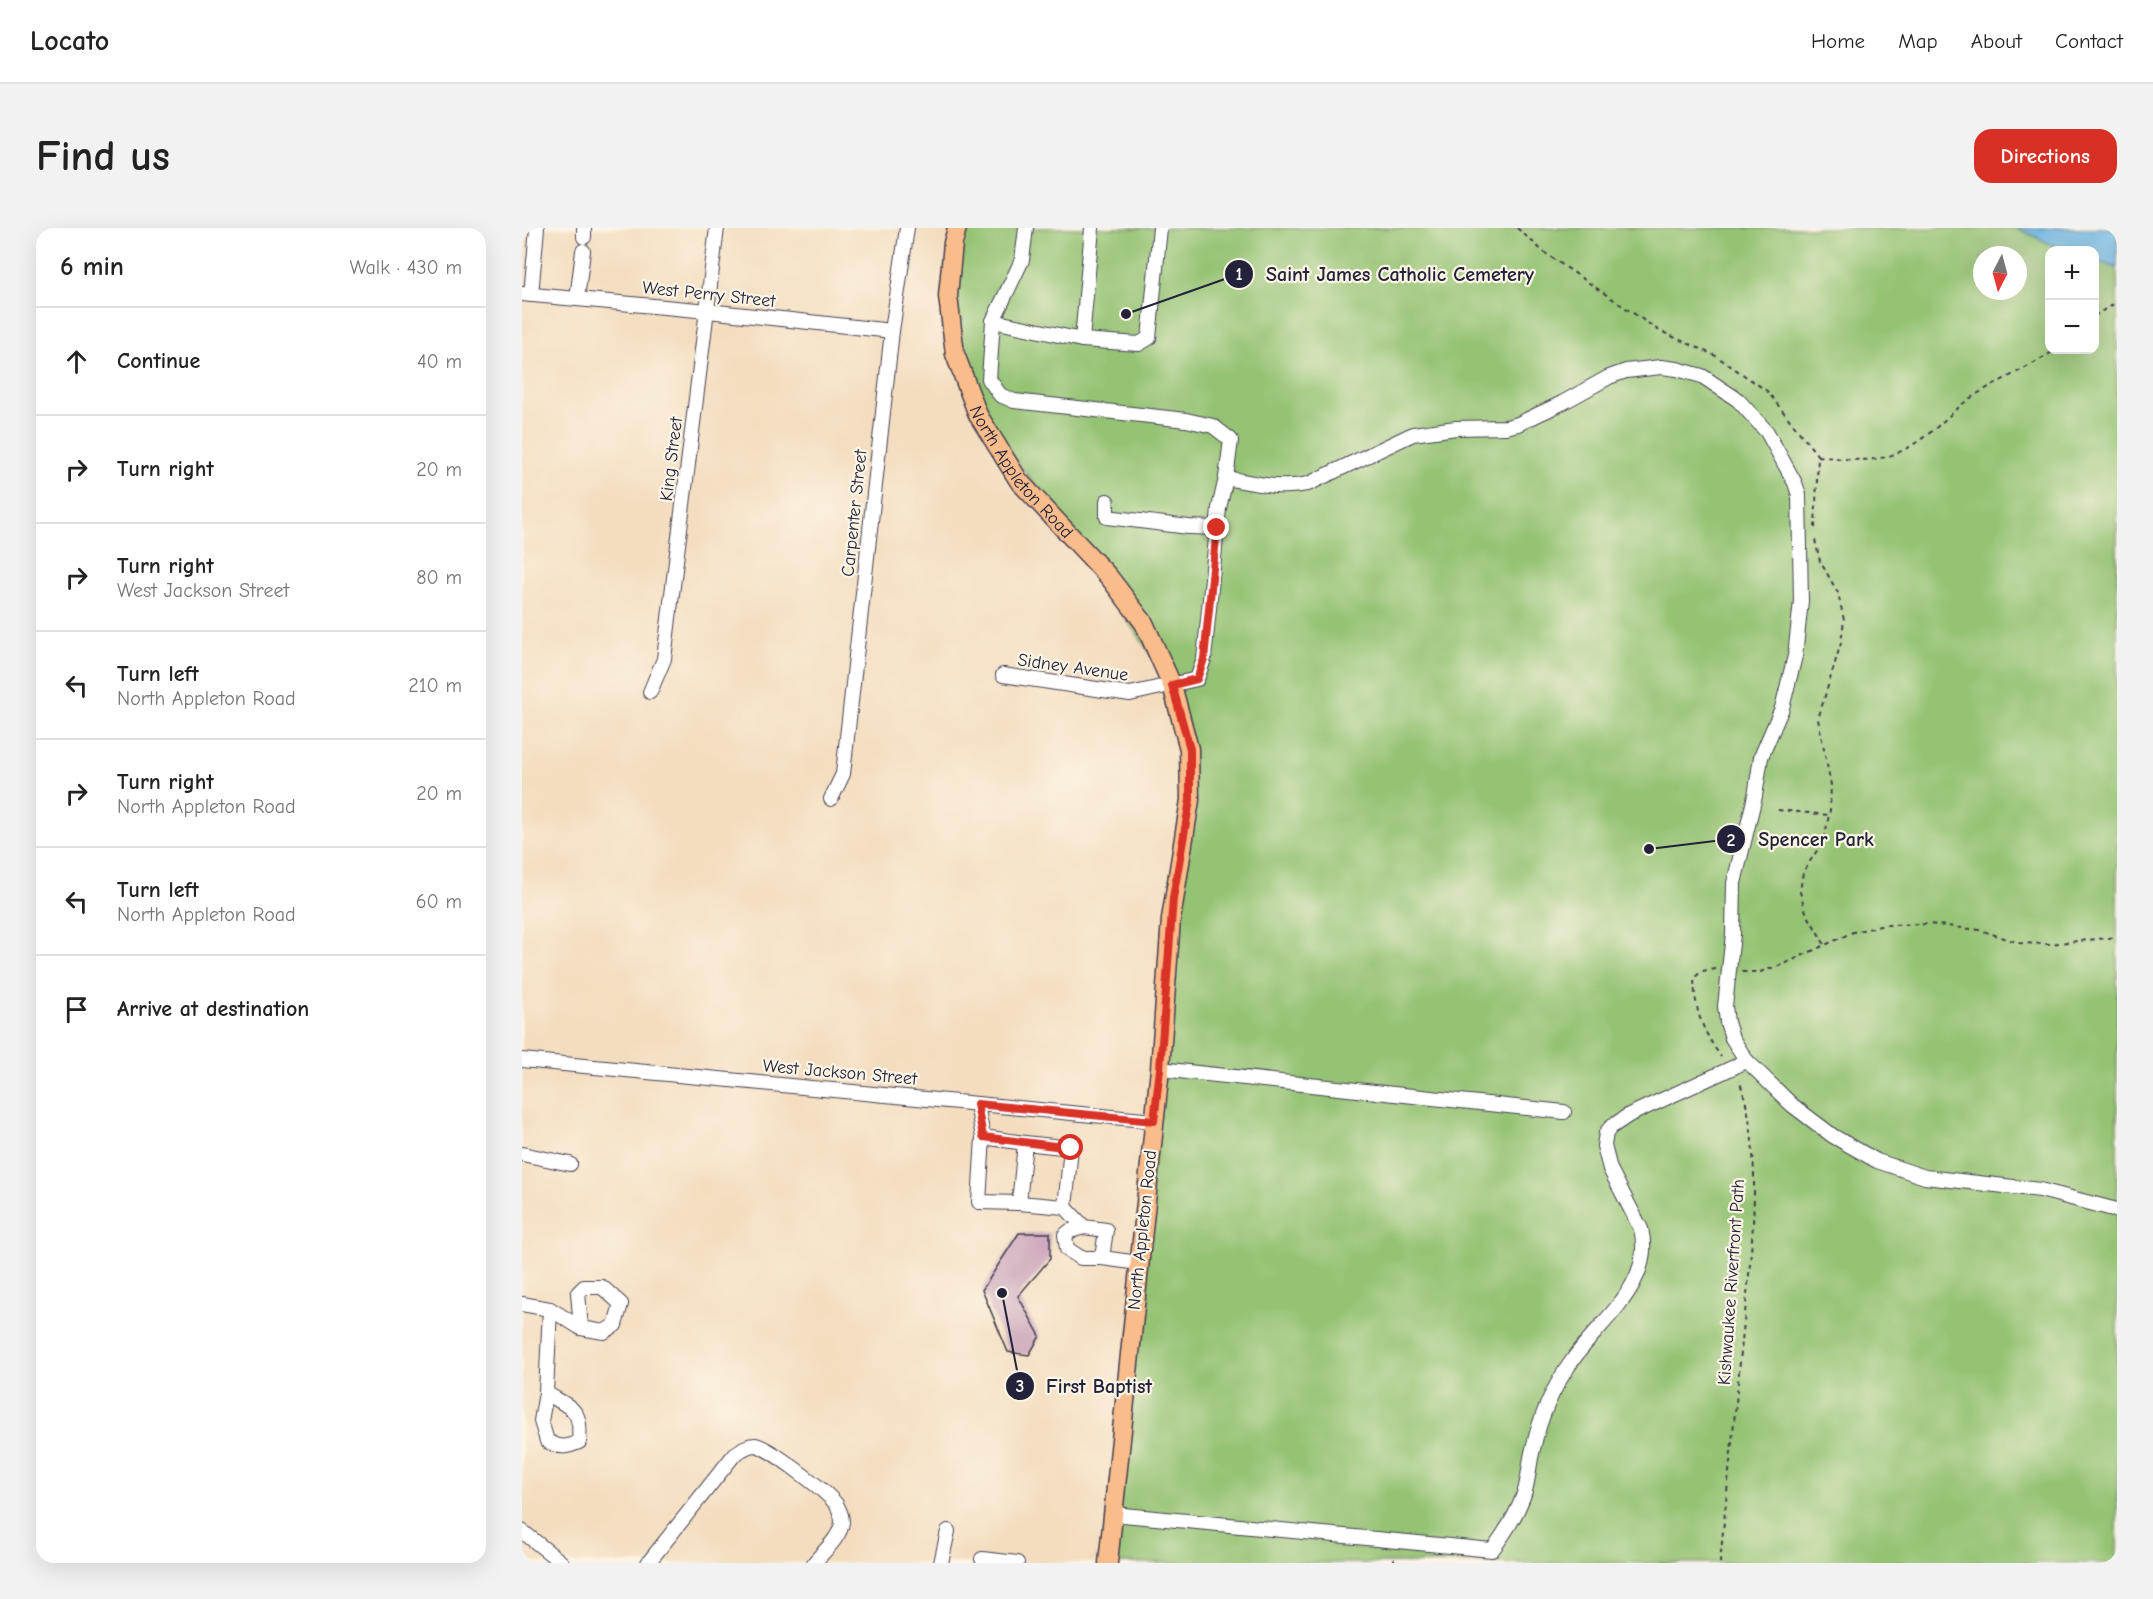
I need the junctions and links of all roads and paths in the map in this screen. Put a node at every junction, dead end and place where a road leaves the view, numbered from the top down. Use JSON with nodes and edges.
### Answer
{"nodes":[{"id":1,"x":537,"y":228,"type":"edge"},
{"id":2,"x":717,"y":228,"type":"edge"},
{"id":3,"x":907,"y":228,"type":"edge"},
{"id":4,"x":957,"y":228,"type":"edge"},
{"id":5,"x":1026,"y":228,"type":"edge"},
{"id":6,"x":1092,"y":228,"type":"edge"},
{"id":7,"x":1160,"y":228,"type":"edge"},
{"id":8,"x":1517,"y":228,"type":"edge"},
{"id":9,"x":584,"y":239,"type":"edge"},
{"id":10,"x":526,"y":294,"type":"edge"},
{"id":11,"x":577,"y":299,"type":"junction"},
{"id":12,"x":2117,"y":302,"type":"edge"},
{"id":13,"x":708,"y":311,"type":"junction"},
{"id":14,"x":2099,"y":313,"type":"edge"},
{"id":15,"x":993,"y":321,"type":"junction"},
{"id":16,"x":892,"y":331,"type":"junction"},
{"id":17,"x":1082,"y":340,"type":"junction"},
{"id":18,"x":2049,"y":354,"type":"edge"},
{"id":19,"x":1818,"y":456,"type":"junction"},
{"id":20,"x":1226,"y":478,"type":"junction"},
{"id":21,"x":1107,"y":501,"type":"dead end"},
{"id":22,"x":1217,"y":528,"type":"junction"},
{"id":23,"x":1003,"y":675,"type":"dead end"},
{"id":24,"x":1172,"y":685,"type":"junction"},
{"id":25,"x":650,"y":692,"type":"dead end"},
{"id":26,"x":831,"y":799,"type":"dead end"},
{"id":27,"x":1778,"y":810,"type":"dead end"},
{"id":28,"x":1829,"y":814,"type":"junction"},
{"id":29,"x":2117,"y":937,"type":"edge"},
{"id":30,"x":1825,"y":945,"type":"junction"},
{"id":31,"x":1728,"y":972,"type":"junction"},
{"id":32,"x":522,"y":1060,"type":"edge"},
{"id":33,"x":1740,"y":1063,"type":"junction"},
{"id":34,"x":1160,"y":1069,"type":"junction"},
{"id":35,"x":977,"y":1104,"type":"junction"},
{"id":36,"x":1564,"y":1112,"type":"dead end"},
{"id":37,"x":1154,"y":1121,"type":"junction"},
{"id":38,"x":983,"y":1137,"type":"junction"},
{"id":39,"x":1025,"y":1143,"type":"junction"},
{"id":40,"x":522,"y":1154,"type":"edge"},
{"id":41,"x":570,"y":1164,"type":"dead end"},
{"id":42,"x":1019,"y":1203,"type":"junction"},
{"id":43,"x":1065,"y":1208,"type":"junction"},
{"id":44,"x":2117,"y":1210,"type":"edge"},
{"id":45,"x":1084,"y":1227,"type":"junction"},
{"id":46,"x":1102,"y":1258,"type":"junction"},
{"id":47,"x":1139,"y":1263,"type":"junction"},
{"id":48,"x":522,"y":1304,"type":"edge"},
{"id":49,"x":550,"y":1309,"type":"junction"},
{"id":50,"x":581,"y":1328,"type":"dead end"},
{"id":51,"x":546,"y":1393,"type":"dead end"},
{"id":52,"x":1113,"y":1514,"type":"junction"},
{"id":53,"x":522,"y":1531,"type":"edge"},
{"id":54,"x":948,"y":1531,"type":"dead end"},
{"id":55,"x":982,"y":1559,"type":"dead end"},
{"id":56,"x":562,"y":1563,"type":"edge"},
{"id":57,"x":648,"y":1563,"type":"edge"},
{"id":58,"x":814,"y":1563,"type":"edge"},
{"id":59,"x":941,"y":1563,"type":"edge"},
{"id":60,"x":1017,"y":1563,"type":"edge"},
{"id":61,"x":1108,"y":1563,"type":"edge"},
{"id":62,"x":1720,"y":1563,"type":"edge"}],
"edges":[{"from":1,"to":10,"type":"street"},
{"from":2,"to":13,"type":"street","name":"King Street"},
{"from":3,"to":16,"type":"street","name":"Carpenter Street"},
{"from":4,"to":24,"type":"main road","name":"North Appleton Road"},
{"from":5,"to":15,"type":"street"},
{"from":6,"to":17,"type":"street"},
{"from":7,"to":17,"type":"street"},
{"from":8,"to":19,"type":"path"},
{"from":9,"to":11,"type":"street"},
{"from":10,"to":11,"type":"street","name":"West Perry Street"},
{"from":11,"to":13,"type":"street","name":"West Perry Street"},
{"from":12,"to":14,"type":"path"},
{"from":13,"to":16,"type":"street","name":"West Perry Street"},
{"from":13,"to":25,"type":"street","name":"King Street"},
{"from":15,"to":17,"type":"street"},
{"from":15,"to":20,"type":"street"},
{"from":16,"to":26,"type":"street","name":"Carpenter Street"},
{"from":18,"to":19,"type":"path"},
{"from":19,"to":28,"type":"path"},
{"from":20,"to":22,"type":"street"},
{"from":20,"to":31,"type":"street"},
{"from":21,"to":22,"type":"street"},
{"from":22,"to":24,"type":"street"},
{"from":23,"to":24,"type":"street","name":"Sidney Avenue"},
{"from":24,"to":34,"type":"main road","name":"North Appleton Road"},
{"from":27,"to":28,"type":"path"},
{"from":28,"to":30,"type":"path"},
{"from":29,"to":30,"type":"path","name":"Kishwaukee Riverfront Path"},
{"from":30,"to":31,"type":"path","name":"Kishwaukee Riverfront Path"},
{"from":31,"to":33,"type":"street"},
{"from":31,"to":33,"type":"path","name":"Kishwaukee Riverfront Path"},
{"from":32,"to":35,"type":"street","name":"West Jackson Street"},
{"from":33,"to":44,"type":"street"},
{"from":33,"to":52,"type":"street"},
{"from":33,"to":62,"type":"path","name":"Kishwaukee Riverfront Path"},
{"from":34,"to":36,"type":"street"},
{"from":34,"to":37,"type":"main road","name":"North Appleton Road"},
{"from":35,"to":37,"type":"street","name":"West Jackson Street"},
{"from":35,"to":38,"type":"street"},
{"from":37,"to":47,"type":"main road","name":"North Appleton Road"},
{"from":38,"to":39,"type":"street"},
{"from":38,"to":42,"type":"street"},
{"from":39,"to":42,"type":"street"},
{"from":39,"to":43,"type":"street"},
{"from":40,"to":41,"type":"street"},
{"from":42,"to":43,"type":"street"},
{"from":43,"to":45,"type":"street"},
{"from":45,"to":46,"type":"street"},
{"from":45,"to":46,"type":"street"},
{"from":46,"to":47,"type":"street"},
{"from":47,"to":52,"type":"main road","name":"North Appleton Road"},
{"from":48,"to":49,"type":"street"},
{"from":49,"to":50,"type":"street"},
{"from":49,"to":51,"type":"street"},
{"from":52,"to":61,"type":"main road","name":"North Appleton Road"},
{"from":53,"to":56,"type":"street"},
{"from":54,"to":59,"type":"street"},
{"from":55,"to":60,"type":"street"},
{"from":57,"to":58,"type":"street"}]}
